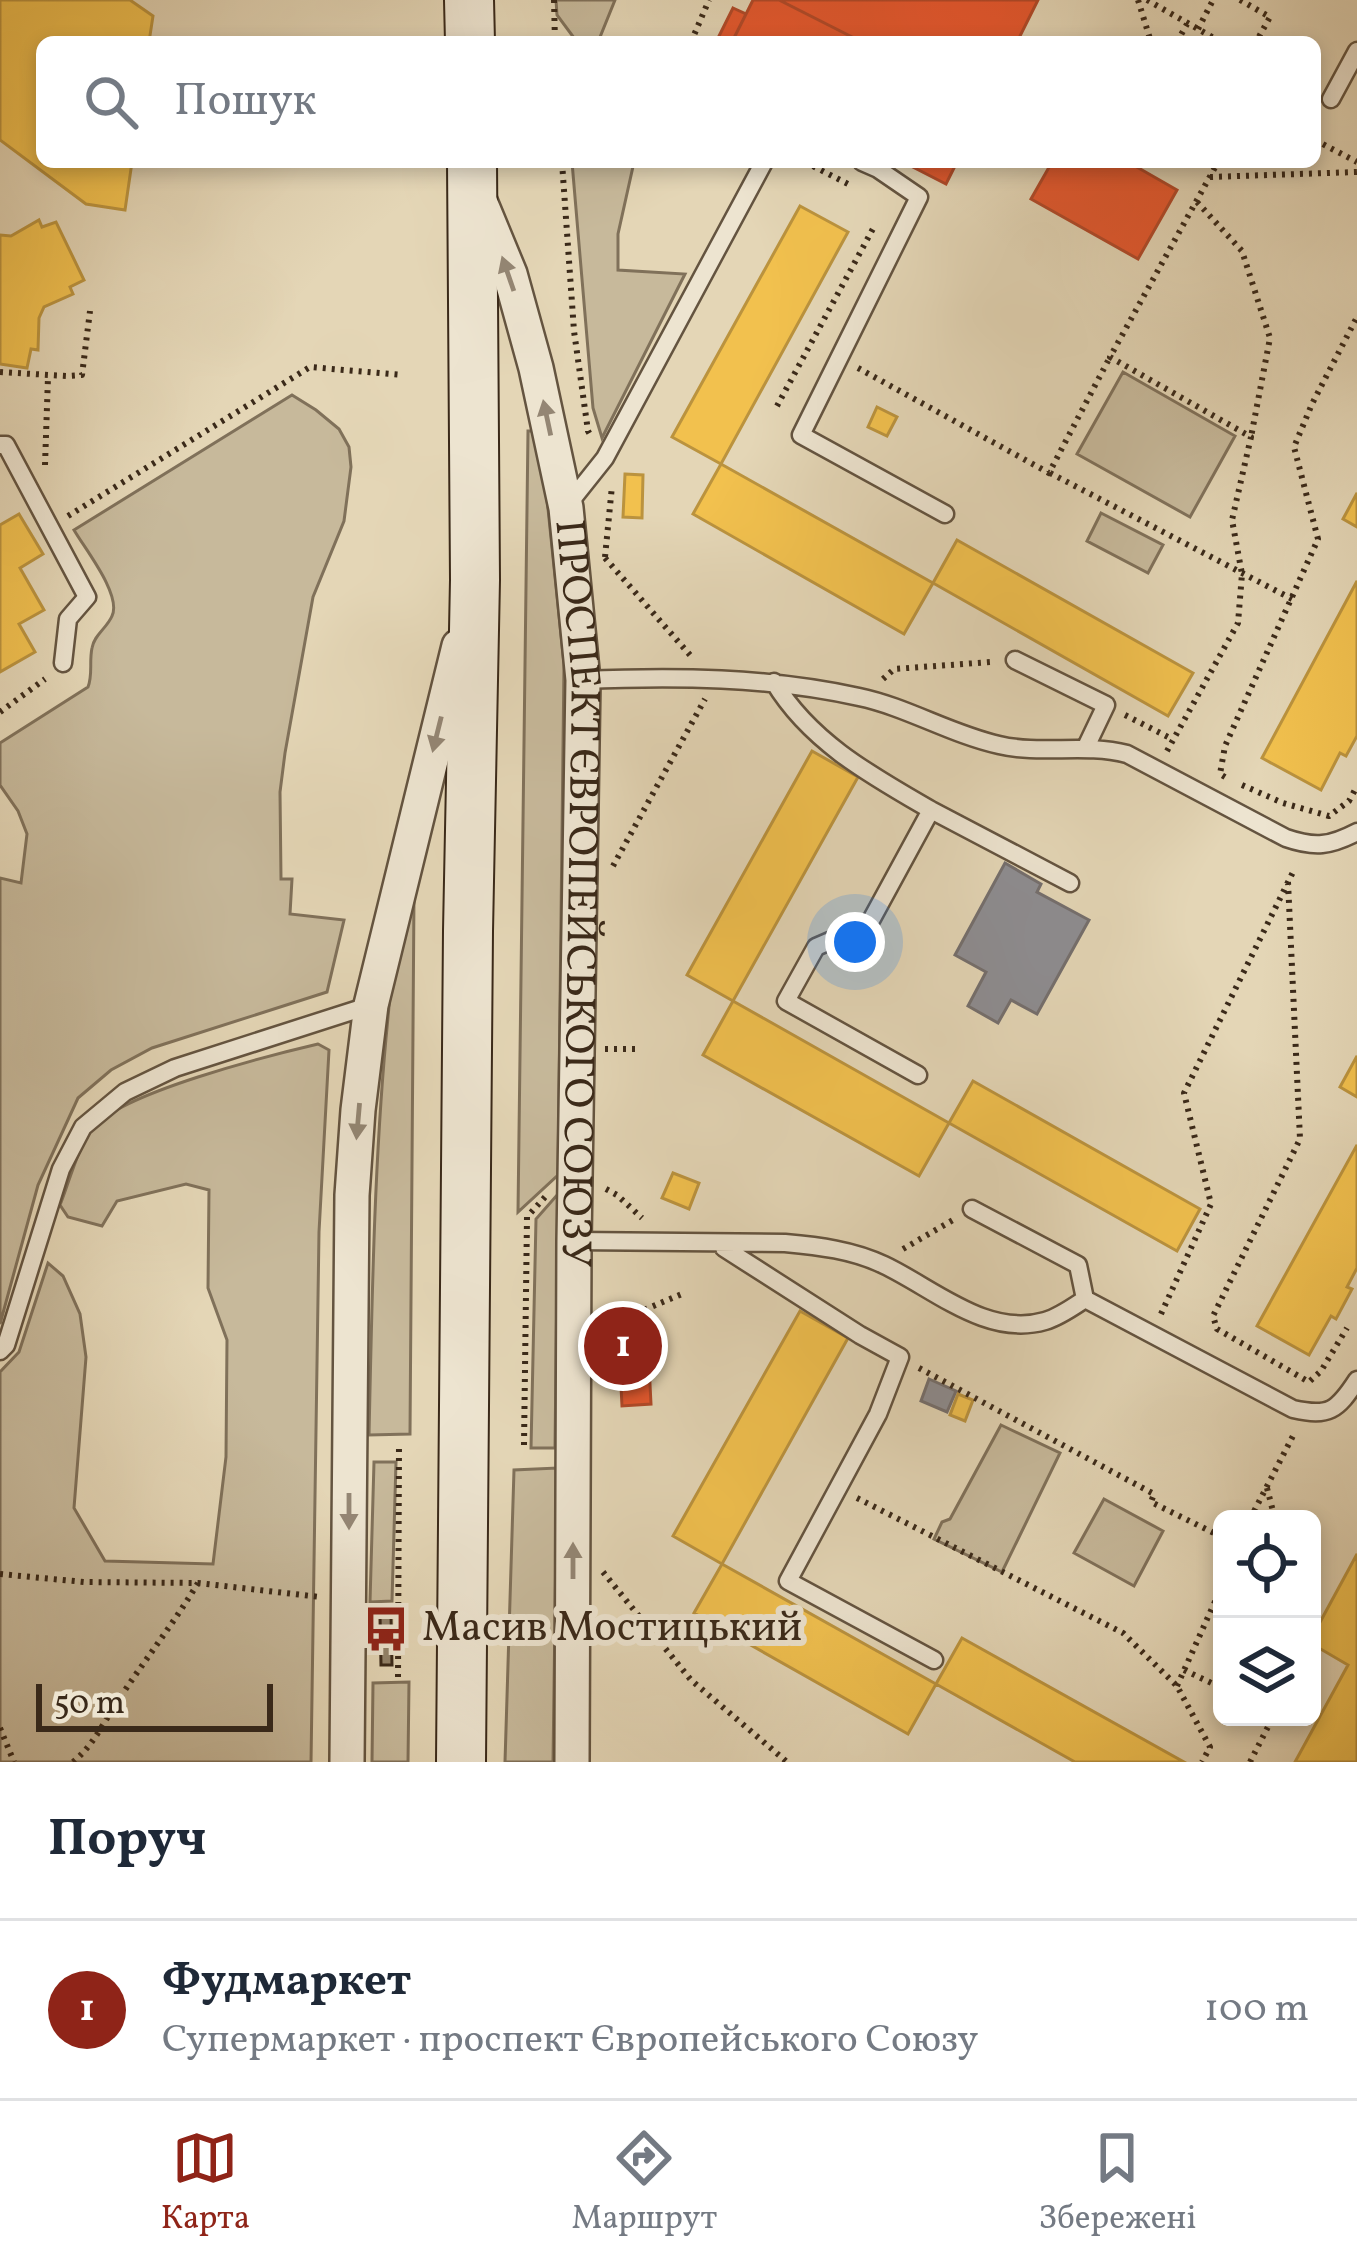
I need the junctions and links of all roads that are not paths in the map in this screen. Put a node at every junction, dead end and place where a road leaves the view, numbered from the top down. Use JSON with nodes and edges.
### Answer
{"nodes":[{"id":1,"x":469,"y":0,"type":"edge"},
{"id":2,"x":470,"y":36,"type":"edge"},
{"id":3,"x":1357,"y":52,"type":"edge"},
{"id":4,"x":1331,"y":99,"type":"dead end"},
{"id":5,"x":761,"y":168,"type":"edge"},
{"id":6,"x":872,"y":168,"type":"edge"},
{"id":7,"x":473,"y":173,"type":"edge"},
{"id":8,"x":0,"y":445,"type":"edge"},
{"id":9,"x":566,"y":508,"type":"junction"},
{"id":10,"x":945,"y":514,"type":"dead end"},
{"id":11,"x":475,"y":580,"type":"junction"},
{"id":12,"x":1015,"y":660,"type":"road end"},
{"id":13,"x":63,"y":664,"type":"dead end"},
{"id":14,"x":583,"y":680,"type":"junction"},
{"id":15,"x":774,"y":682,"type":"junction"},
{"id":16,"x":1086,"y":747,"type":"junction"},
{"id":17,"x":931,"y":810,"type":"junction"},
{"id":18,"x":1357,"y":832,"type":"edge"},
{"id":19,"x":1070,"y":883,"type":"dead end"},
{"id":20,"x":371,"y":1005,"type":"junction"},
{"id":21,"x":918,"y":1075,"type":"dead end"},
{"id":22,"x":972,"y":1209,"type":"road end"},
{"id":23,"x":574,"y":1241,"type":"junction"},
{"id":24,"x":719,"y":1245,"type":"junction"},
{"id":25,"x":1085,"y":1299,"type":"junction"},
{"id":26,"x":0,"y":1351,"type":"edge"},
{"id":27,"x":1357,"y":1380,"type":"edge"},
{"id":28,"x":934,"y":1660,"type":"dead end"},
{"id":29,"x":347,"y":1762,"type":"edge"},
{"id":30,"x":461,"y":1762,"type":"edge"},
{"id":31,"x":572,"y":1762,"type":"edge"}],
"edges":[{"from":1,"to":2,"type":"main road"},
{"from":3,"to":4,"type":"lane"},
{"from":5,"to":9,"type":"lane"},
{"from":6,"to":10,"type":"lane"},
{"from":9,"to":7,"type":"street","name":"ПРОСПЕКТ ЄВРОПЕЙСЬКОГО СОЮЗУ","one_way":true},
{"from":7,"to":11,"type":"main road","name":"ПРОСПЕКТ ЄВРОПЕЙСЬКОГО СОЮЗУ"},
{"from":8,"to":13,"type":"lane"},
{"from":9,"to":14,"type":"street","name":"ПРОСПЕКТ ЄВРОПЕЙСЬКОГО СОЮЗУ"},
{"from":11,"to":20,"type":"street","name":"ПРОСПЕКТ ЄВРОПЕЙСЬКОГО СОЮЗУ","one_way":true},
{"from":11,"to":30,"type":"main road","name":"ПРОСПЕКТ ЄВРОПЕЙСЬКОГО СОЮЗУ"},
{"from":12,"to":16,"type":"lane"},
{"from":14,"to":15,"type":"lane"},
{"from":14,"to":23,"type":"street","name":"ПРОСПЕКТ ЄВРОПЕЙСЬКОГО СОЮЗУ"},
{"from":15,"to":16,"type":"lane"},
{"from":15,"to":17,"type":"lane"},
{"from":16,"to":18,"type":"lane"},
{"from":17,"to":19,"type":"lane"},
{"from":17,"to":21,"type":"lane"},
{"from":20,"to":26,"type":"lane"},
{"from":20,"to":29,"type":"street","name":"ПРОСПЕКТ ЄВРОПЕЙСЬКОГО СОЮЗУ","one_way":true},
{"from":22,"to":25,"type":"lane"},
{"from":23,"to":24,"type":"lane"},
{"from":31,"to":23,"type":"street","name":"ПРОСПЕКТ ЄВРОПЕЙСЬКОГО СОЮЗУ","one_way":true},
{"from":24,"to":25,"type":"lane"},
{"from":24,"to":28,"type":"lane"},
{"from":25,"to":27,"type":"lane"}]}
